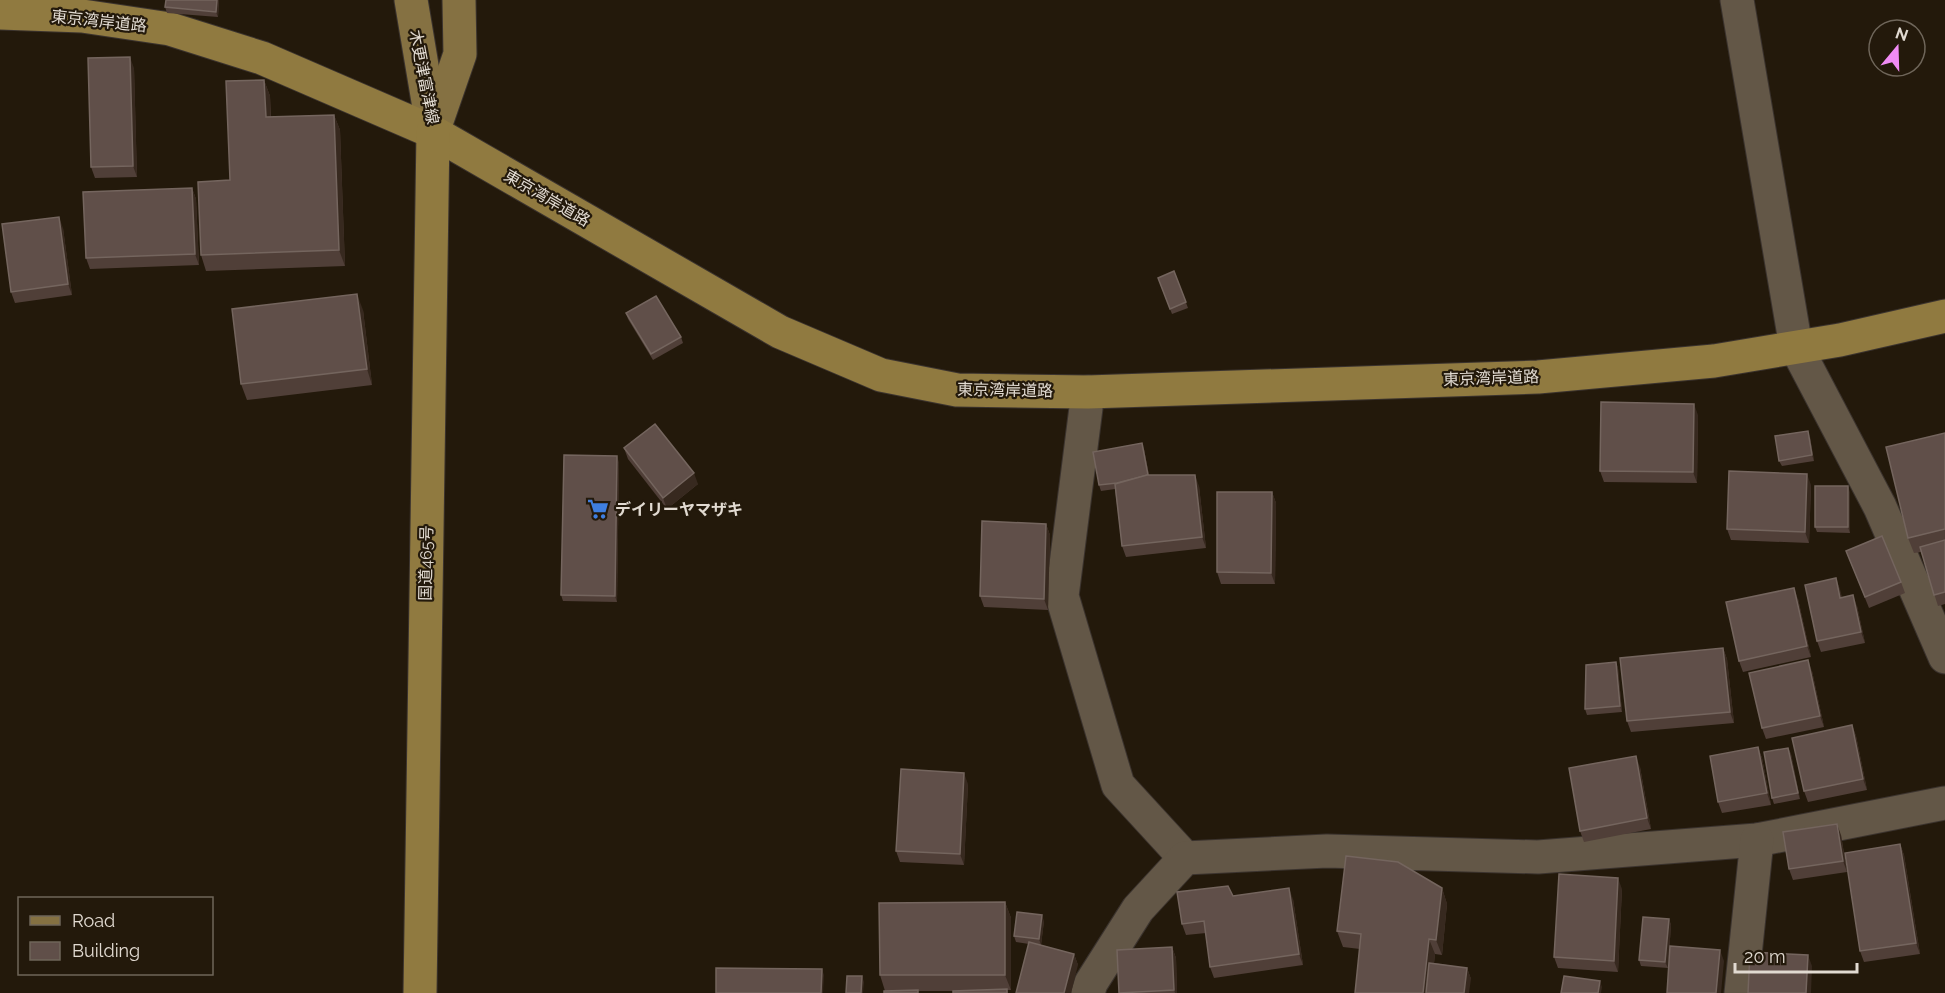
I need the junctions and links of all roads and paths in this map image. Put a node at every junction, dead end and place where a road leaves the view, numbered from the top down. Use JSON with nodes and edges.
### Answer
{"nodes":[{"id":1,"x":411,"y":0,"type":"edge"},
{"id":2,"x":459,"y":0,"type":"edge"},
{"id":3,"x":1737,"y":0,"type":"edge"},
{"id":4,"x":0,"y":14,"type":"edge"},
{"id":5,"x":433,"y":132,"type":"junction"},
{"id":6,"x":1945,"y":316,"type":"edge"},
{"id":7,"x":1796,"y":347,"type":"junction"},
{"id":8,"x":1088,"y":392,"type":"junction"},
{"id":9,"x":1945,"y":657,"type":"edge"},
{"id":10,"x":1945,"y":803,"type":"edge"},
{"id":11,"x":1757,"y":840,"type":"junction"},
{"id":12,"x":1185,"y":858,"type":"junction"},
{"id":13,"x":420,"y":993,"type":"edge"},
{"id":14,"x":1088,"y":993,"type":"edge"},
{"id":15,"x":1741,"y":993,"type":"edge"}],
"edges":[{"from":1,"to":5,"type":"main road","name":"木更津富津線"},
{"from":2,"to":5,"type":"main road","name":"木更津富津線"},
{"from":3,"to":7,"type":"street"},
{"from":4,"to":5,"type":"highway","name":"東京湾岸道路"},
{"from":5,"to":8,"type":"highway","name":"東京湾岸道路"},
{"from":5,"to":13,"type":"highway","name":"国道465号"},
{"from":6,"to":7,"type":"highway","name":"東京湾岸道路"},
{"from":7,"to":8,"type":"highway","name":"東京湾岸道路"},
{"from":7,"to":9,"type":"street"},
{"from":8,"to":12,"type":"street"},
{"from":10,"to":11,"type":"street"},
{"from":11,"to":12,"type":"street"},
{"from":11,"to":15,"type":"street"},
{"from":12,"to":14,"type":"street"}]}
